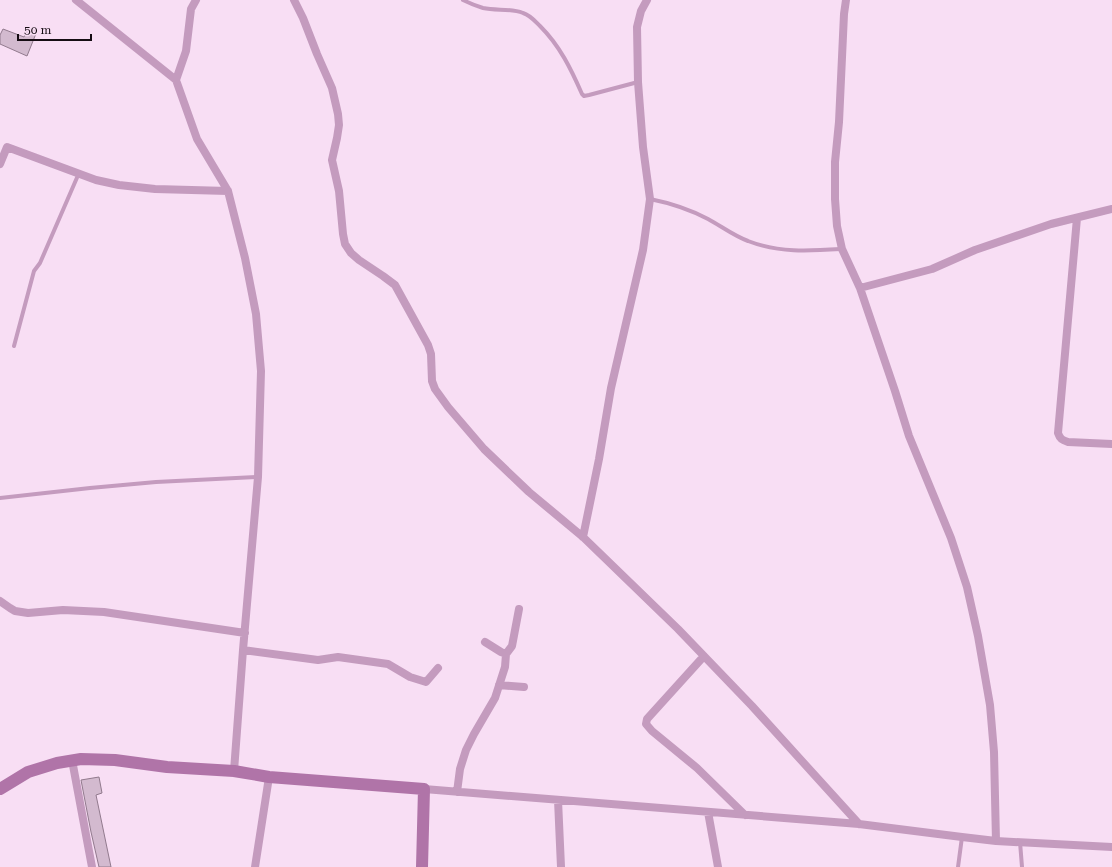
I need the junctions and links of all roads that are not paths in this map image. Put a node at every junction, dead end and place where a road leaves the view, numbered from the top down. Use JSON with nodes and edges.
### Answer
{"nodes":[{"id":1,"x":196,"y":0,"type":"edge"},
{"id":2,"x":294,"y":0,"type":"edge"},
{"id":3,"x":463,"y":0,"type":"edge"},
{"id":4,"x":648,"y":0,"type":"edge"},
{"id":5,"x":846,"y":0,"type":"edge"},
{"id":6,"x":79,"y":1,"type":"edge"},
{"id":7,"x":176,"y":80,"type":"junction"},
{"id":8,"x":638,"y":82,"type":"junction"},
{"id":9,"x":0,"y":164,"type":"edge"},
{"id":10,"x":79,"y":173,"type":"junction"},
{"id":11,"x":228,"y":192,"type":"junction"},
{"id":12,"x":650,"y":199,"type":"junction"},
{"id":13,"x":1112,"y":209,"type":"edge"},
{"id":14,"x":1077,"y":218,"type":"junction"},
{"id":15,"x":842,"y":249,"type":"junction"},
{"id":16,"x":860,"y":288,"type":"junction"},
{"id":17,"x":14,"y":346,"type":"dead end"},
{"id":18,"x":1112,"y":444,"type":"edge"},
{"id":19,"x":258,"y":477,"type":"junction"},
{"id":20,"x":0,"y":498,"type":"edge"},
{"id":21,"x":583,"y":537,"type":"junction"},
{"id":22,"x":0,"y":601,"type":"edge"},
{"id":23,"x":520,"y":609,"type":"dead end"},
{"id":24,"x":245,"y":633,"type":"junction"},
{"id":25,"x":485,"y":642,"type":"dead end"},
{"id":26,"x":243,"y":650,"type":"junction"},
{"id":27,"x":506,"y":654,"type":"junction"},
{"id":28,"x":704,"y":656,"type":"junction"},
{"id":29,"x":438,"y":668,"type":"dead end"},
{"id":30,"x":499,"y":685,"type":"junction"},
{"id":31,"x":524,"y":687,"type":"dead end"},
{"id":32,"x":72,"y":760,"type":"junction"},
{"id":33,"x":234,"y":771,"type":"junction"},
{"id":34,"x":269,"y":777,"type":"junction"},
{"id":35,"x":0,"y":789,"type":"edge"},
{"id":36,"x":424,"y":789,"type":"junction"},
{"id":37,"x":457,"y":792,"type":"junction"},
{"id":38,"x":558,"y":800,"type":"junction"},
{"id":39,"x":708,"y":812,"type":"junction"},
{"id":40,"x":745,"y":814,"type":"junction"},
{"id":41,"x":859,"y":824,"type":"junction"},
{"id":42,"x":962,"y":837,"type":"junction"},
{"id":43,"x":996,"y":841,"type":"junction"},
{"id":44,"x":1020,"y":841,"type":"junction"},
{"id":45,"x":1112,"y":847,"type":"edge"},
{"id":46,"x":92,"y":867,"type":"edge"},
{"id":47,"x":255,"y":867,"type":"edge"},
{"id":48,"x":422,"y":867,"type":"edge"},
{"id":49,"x":560,"y":867,"type":"edge"},
{"id":50,"x":718,"y":867,"type":"edge"},
{"id":51,"x":958,"y":867,"type":"edge"},
{"id":52,"x":1022,"y":867,"type":"edge"}],
"edges":[{"from":1,"to":7,"type":"street"},
{"from":2,"to":21,"type":"street"},
{"from":3,"to":8,"type":"lane"},
{"from":4,"to":8,"type":"street"},
{"from":5,"to":15,"type":"street"},
{"from":6,"to":7,"type":"street"},
{"from":7,"to":11,"type":"street"},
{"from":8,"to":12,"type":"street"},
{"from":9,"to":10,"type":"street"},
{"from":10,"to":11,"type":"street"},
{"from":10,"to":17,"type":"lane"},
{"from":11,"to":19,"type":"street"},
{"from":12,"to":15,"type":"lane"},
{"from":12,"to":21,"type":"street"},
{"from":13,"to":14,"type":"street"},
{"from":14,"to":16,"type":"street"},
{"from":14,"to":18,"type":"street"},
{"from":15,"to":16,"type":"street"},
{"from":16,"to":43,"type":"street"},
{"from":19,"to":20,"type":"lane"},
{"from":19,"to":24,"type":"street"},
{"from":21,"to":28,"type":"street"},
{"from":22,"to":24,"type":"street"},
{"from":23,"to":27,"type":"street"},
{"from":24,"to":26,"type":"street"},
{"from":25,"to":27,"type":"street"},
{"from":26,"to":29,"type":"street"},
{"from":26,"to":33,"type":"street"},
{"from":27,"to":30,"type":"street"},
{"from":28,"to":40,"type":"street"},
{"from":28,"to":41,"type":"street"},
{"from":30,"to":31,"type":"street"},
{"from":30,"to":37,"type":"street"},
{"from":32,"to":33,"type":"main road"},
{"from":32,"to":35,"type":"main road"},
{"from":32,"to":46,"type":"street"},
{"from":33,"to":34,"type":"main road"},
{"from":34,"to":36,"type":"main road"},
{"from":34,"to":47,"type":"street"},
{"from":36,"to":37,"type":"street"},
{"from":36,"to":48,"type":"main road"},
{"from":37,"to":38,"type":"street"},
{"from":38,"to":39,"type":"street"},
{"from":38,"to":49,"type":"street"},
{"from":39,"to":40,"type":"street"},
{"from":39,"to":50,"type":"street"},
{"from":40,"to":41,"type":"street"},
{"from":41,"to":42,"type":"street"},
{"from":42,"to":43,"type":"street"},
{"from":42,"to":51,"type":"lane"},
{"from":43,"to":44,"type":"street"},
{"from":44,"to":45,"type":"street"},
{"from":44,"to":52,"type":"lane"}]}
